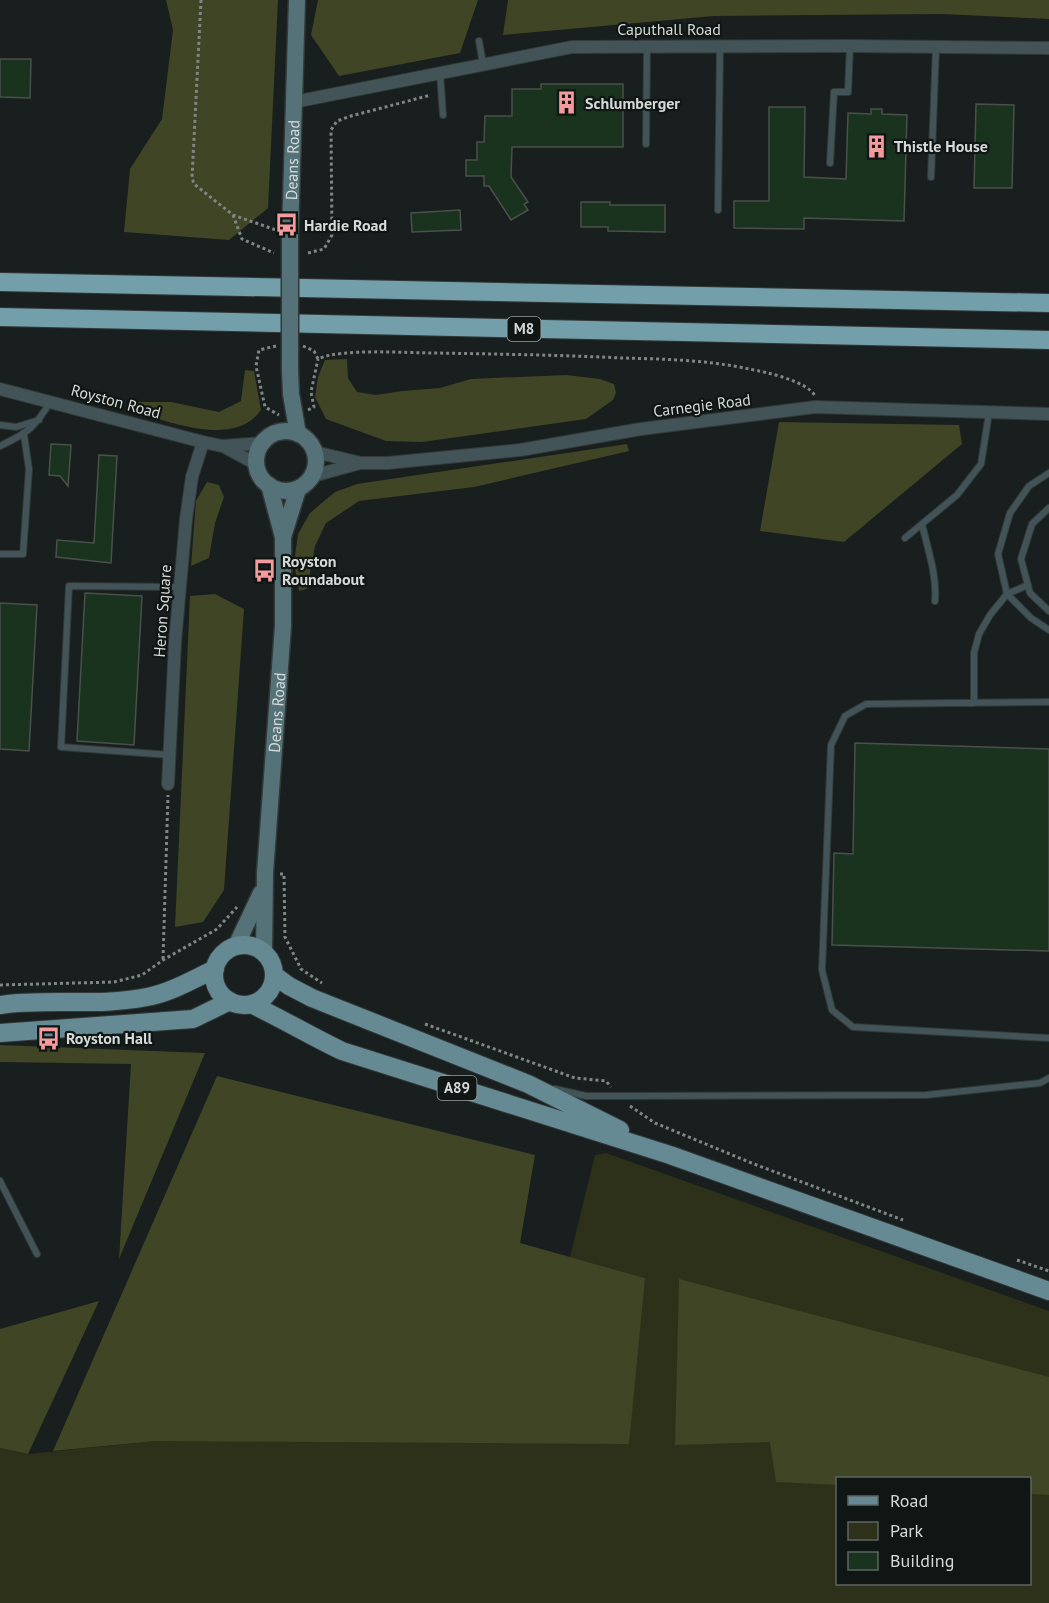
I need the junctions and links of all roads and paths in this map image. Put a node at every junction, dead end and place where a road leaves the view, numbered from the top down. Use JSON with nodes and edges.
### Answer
{"nodes":[{"id":1,"x":201,"y":0,"type":"edge"},
{"id":2,"x":297,"y":0,"type":"edge"},
{"id":3,"x":479,"y":41,"type":"dead end"},
{"id":4,"x":720,"y":45,"type":"junction"},
{"id":5,"x":647,"y":46,"type":"junction"},
{"id":6,"x":850,"y":46,"type":"junction"},
{"id":7,"x":936,"y":47,"type":"junction"},
{"id":8,"x":1049,"y":48,"type":"edge"},
{"id":9,"x":483,"y":64,"type":"junction"},
{"id":10,"x":440,"y":73,"type":"junction"},
{"id":11,"x":441,"y":92,"type":"junction"},
{"id":12,"x":294,"y":102,"type":"junction"},
{"id":13,"x":443,"y":115,"type":"dead end"},
{"id":14,"x":646,"y":144,"type":"dead end"},
{"id":15,"x":830,"y":163,"type":"dead end"},
{"id":16,"x":932,"y":177,"type":"dead end"},
{"id":17,"x":717,"y":210,"type":"dead end"},
{"id":18,"x":233,"y":215,"type":"junction"},
{"id":19,"x":290,"y":232,"type":"junction"},
{"id":20,"x":276,"y":253,"type":"dead end"},
{"id":21,"x":308,"y":253,"type":"dead end"},
{"id":22,"x":0,"y":282,"type":"edge"},
{"id":23,"x":1049,"y":303,"type":"edge"},
{"id":24,"x":0,"y":318,"type":"edge"},
{"id":25,"x":1049,"y":340,"type":"edge"},
{"id":26,"x":282,"y":346,"type":"dead end"},
{"id":27,"x":294,"y":346,"type":"dead end"},
{"id":28,"x":318,"y":359,"type":"junction"},
{"id":29,"x":0,"y":389,"type":"edge"},
{"id":30,"x":51,"y":401,"type":"junction"},
{"id":31,"x":815,"y":406,"type":"junction"},
{"id":32,"x":989,"y":412,"type":"junction"},
{"id":33,"x":1049,"y":414,"type":"edge"},
{"id":34,"x":39,"y":420,"type":"junction"},
{"id":35,"x":285,"y":422,"type":"junction"},
{"id":36,"x":0,"y":426,"type":"edge"},
{"id":37,"x":24,"y":435,"type":"junction"},
{"id":38,"x":203,"y":442,"type":"junction"},
{"id":39,"x":263,"y":443,"type":"junction"},
{"id":40,"x":0,"y":446,"type":"edge"},
{"id":41,"x":222,"y":446,"type":"junction"},
{"id":42,"x":315,"y":452,"type":"junction"},
{"id":43,"x":361,"y":463,"type":"junction"},
{"id":44,"x":256,"y":464,"type":"junction"},
{"id":45,"x":1049,"y":473,"type":"edge"},
{"id":46,"x":313,"y":476,"type":"junction"},
{"id":47,"x":268,"y":486,"type":"junction"},
{"id":48,"x":298,"y":489,"type":"junction"},
{"id":49,"x":1049,"y":508,"type":"edge"},
{"id":50,"x":922,"y":524,"type":"junction"},
{"id":51,"x":283,"y":537,"type":"junction"},
{"id":52,"x":905,"y":538,"type":"dead end"},
{"id":53,"x":0,"y":554,"type":"edge"},
{"id":54,"x":1028,"y":585,"type":"junction"},
{"id":55,"x":180,"y":587,"type":"junction"},
{"id":56,"x":1007,"y":594,"type":"junction"},
{"id":57,"x":935,"y":601,"type":"dead end"},
{"id":58,"x":1049,"y":611,"type":"edge"},
{"id":59,"x":1049,"y":630,"type":"edge"},
{"id":60,"x":1049,"y":702,"type":"edge"},
{"id":61,"x":974,"y":703,"type":"junction"},
{"id":62,"x":170,"y":755,"type":"junction"},
{"id":63,"x":168,"y":784,"type":"joint"},
{"id":64,"x":264,"y":887,"type":"junction"},
{"id":65,"x":243,"y":900,"type":"dead end"},
{"id":66,"x":236,"y":946,"type":"junction"},
{"id":67,"x":264,"y":952,"type":"junction"},
{"id":68,"x":163,"y":960,"type":"junction"},
{"id":69,"x":215,"y":969,"type":"junction"},
{"id":70,"x":274,"y":975,"type":"junction"},
{"id":71,"x":0,"y":986,"type":"edge"},
{"id":72,"x":230,"y":1001,"type":"junction"},
{"id":73,"x":251,"y":1004,"type":"junction"},
{"id":74,"x":0,"y":1005,"type":"edge"},
{"id":75,"x":0,"y":1033,"type":"edge"},
{"id":76,"x":1049,"y":1038,"type":"edge"},
{"id":77,"x":1049,"y":1078,"type":"edge"},
{"id":78,"x":528,"y":1084,"type":"junction"},
{"id":79,"x":670,"y":1155,"type":"junction"},
{"id":80,"x":0,"y":1181,"type":"edge"},
{"id":81,"x":37,"y":1254,"type":"dead end"},
{"id":82,"x":1049,"y":1291,"type":"edge"}],
"edges":[{"from":1,"to":18,"type":"path"},
{"from":2,"to":12,"type":"street","name":"Deans Road"},
{"from":3,"to":9,"type":"lane"},
{"from":4,"to":5,"type":"street","name":"Caputhall Road"},
{"from":4,"to":6,"type":"street","name":"Caputhall Road"},
{"from":4,"to":17,"type":"lane"},
{"from":5,"to":9,"type":"street","name":"Caputhall Road"},
{"from":5,"to":14,"type":"lane"},
{"from":6,"to":7,"type":"street","name":"Caputhall Road"},
{"from":6,"to":15,"type":"lane"},
{"from":7,"to":8,"type":"street","name":"Caputhall Road"},
{"from":7,"to":16,"type":"lane"},
{"from":9,"to":10,"type":"street","name":"Caputhall Road"},
{"from":10,"to":11,"type":"lane"},
{"from":10,"to":12,"type":"street","name":"Caputhall Road"},
{"from":11,"to":13,"type":"lane"},
{"from":11,"to":21,"type":"path"},
{"from":12,"to":19,"type":"street","name":"Deans Road"},
{"from":18,"to":19,"type":"path"},
{"from":18,"to":20,"type":"path"},
{"from":19,"to":35,"type":"street","name":"Deans Road","bridge":true},
{"from":22,"to":23,"type":"highway","number":"M8"},
{"from":24,"to":25,"type":"highway","number":"M8"},
{"from":26,"to":35,"type":"path"},
{"from":27,"to":28,"type":"path"},
{"from":28,"to":31,"type":"path"},
{"from":28,"to":35,"type":"path"},
{"from":29,"to":30,"type":"street","name":"Royston Road"},
{"from":30,"to":34,"type":"lane"},
{"from":30,"to":38,"type":"street","name":"Royston Road"},
{"from":31,"to":32,"type":"street","name":"Carnegie Road"},
{"from":31,"to":43,"type":"street","name":"Carnegie Road"},
{"from":32,"to":33,"type":"street","name":"Carnegie Road"},
{"from":32,"to":50,"type":"lane"},
{"from":34,"to":36,"type":"lane"},
{"from":34,"to":37,"type":"lane"},
{"from":35,"to":39,"type":"street"},
{"from":35,"to":42,"type":"street"},
{"from":37,"to":40,"type":"lane"},
{"from":37,"to":53,"type":"lane"},
{"from":38,"to":41,"type":"street","name":"Royston Road"},
{"from":38,"to":55,"type":"street","name":"Heron Square"},
{"from":39,"to":41,"type":"street","name":"Royston Road"},
{"from":39,"to":44,"type":"street"},
{"from":41,"to":44,"type":"street","name":"Royston Road"},
{"from":42,"to":43,"type":"street","name":"Carnegie Road"},
{"from":42,"to":46,"type":"street"},
{"from":43,"to":46,"type":"street","name":"Carnegie Road"},
{"from":44,"to":47,"type":"street"},
{"from":45,"to":56,"type":"lane"},
{"from":46,"to":48,"type":"street"},
{"from":47,"to":48,"type":"street"},
{"from":47,"to":51,"type":"street","name":"Deans Road"},
{"from":48,"to":51,"type":"street","name":"Deans Road"},
{"from":49,"to":54,"type":"lane"},
{"from":50,"to":52,"type":"lane"},
{"from":50,"to":57,"type":"lane"},
{"from":51,"to":64,"type":"street","name":"Deans Road"},
{"from":54,"to":56,"type":"lane"},
{"from":54,"to":58,"type":"lane"},
{"from":55,"to":62,"type":"street","name":"Heron Square"},
{"from":55,"to":62,"type":"lane"},
{"from":56,"to":59,"type":"lane"},
{"from":56,"to":61,"type":"lane"},
{"from":60,"to":61,"type":"lane"},
{"from":61,"to":76,"type":"lane"},
{"from":62,"to":63,"type":"street","name":"Heron Square"},
{"from":63,"to":68,"type":"path"},
{"from":64,"to":66,"type":"street","name":"Deans Road"},
{"from":64,"to":67,"type":"street","name":"Deans Road"},
{"from":65,"to":68,"type":"path"},
{"from":66,"to":67,"type":"main road"},
{"from":66,"to":69,"type":"main road"},
{"from":67,"to":70,"type":"main road"},
{"from":68,"to":71,"type":"path"},
{"from":69,"to":72,"type":"main road"},
{"from":69,"to":74,"type":"main road"},
{"from":70,"to":73,"type":"main road"},
{"from":70,"to":78,"type":"main road","number":"A89"},
{"from":72,"to":73,"type":"main road","number":"A89"},
{"from":72,"to":75,"type":"main road"},
{"from":73,"to":79,"type":"main road","number":"A89"},
{"from":77,"to":78,"type":"lane"},
{"from":78,"to":79,"type":"main road","number":"A89"},
{"from":79,"to":82,"type":"main road","number":"A89"},
{"from":80,"to":81,"type":"lane"}]}
